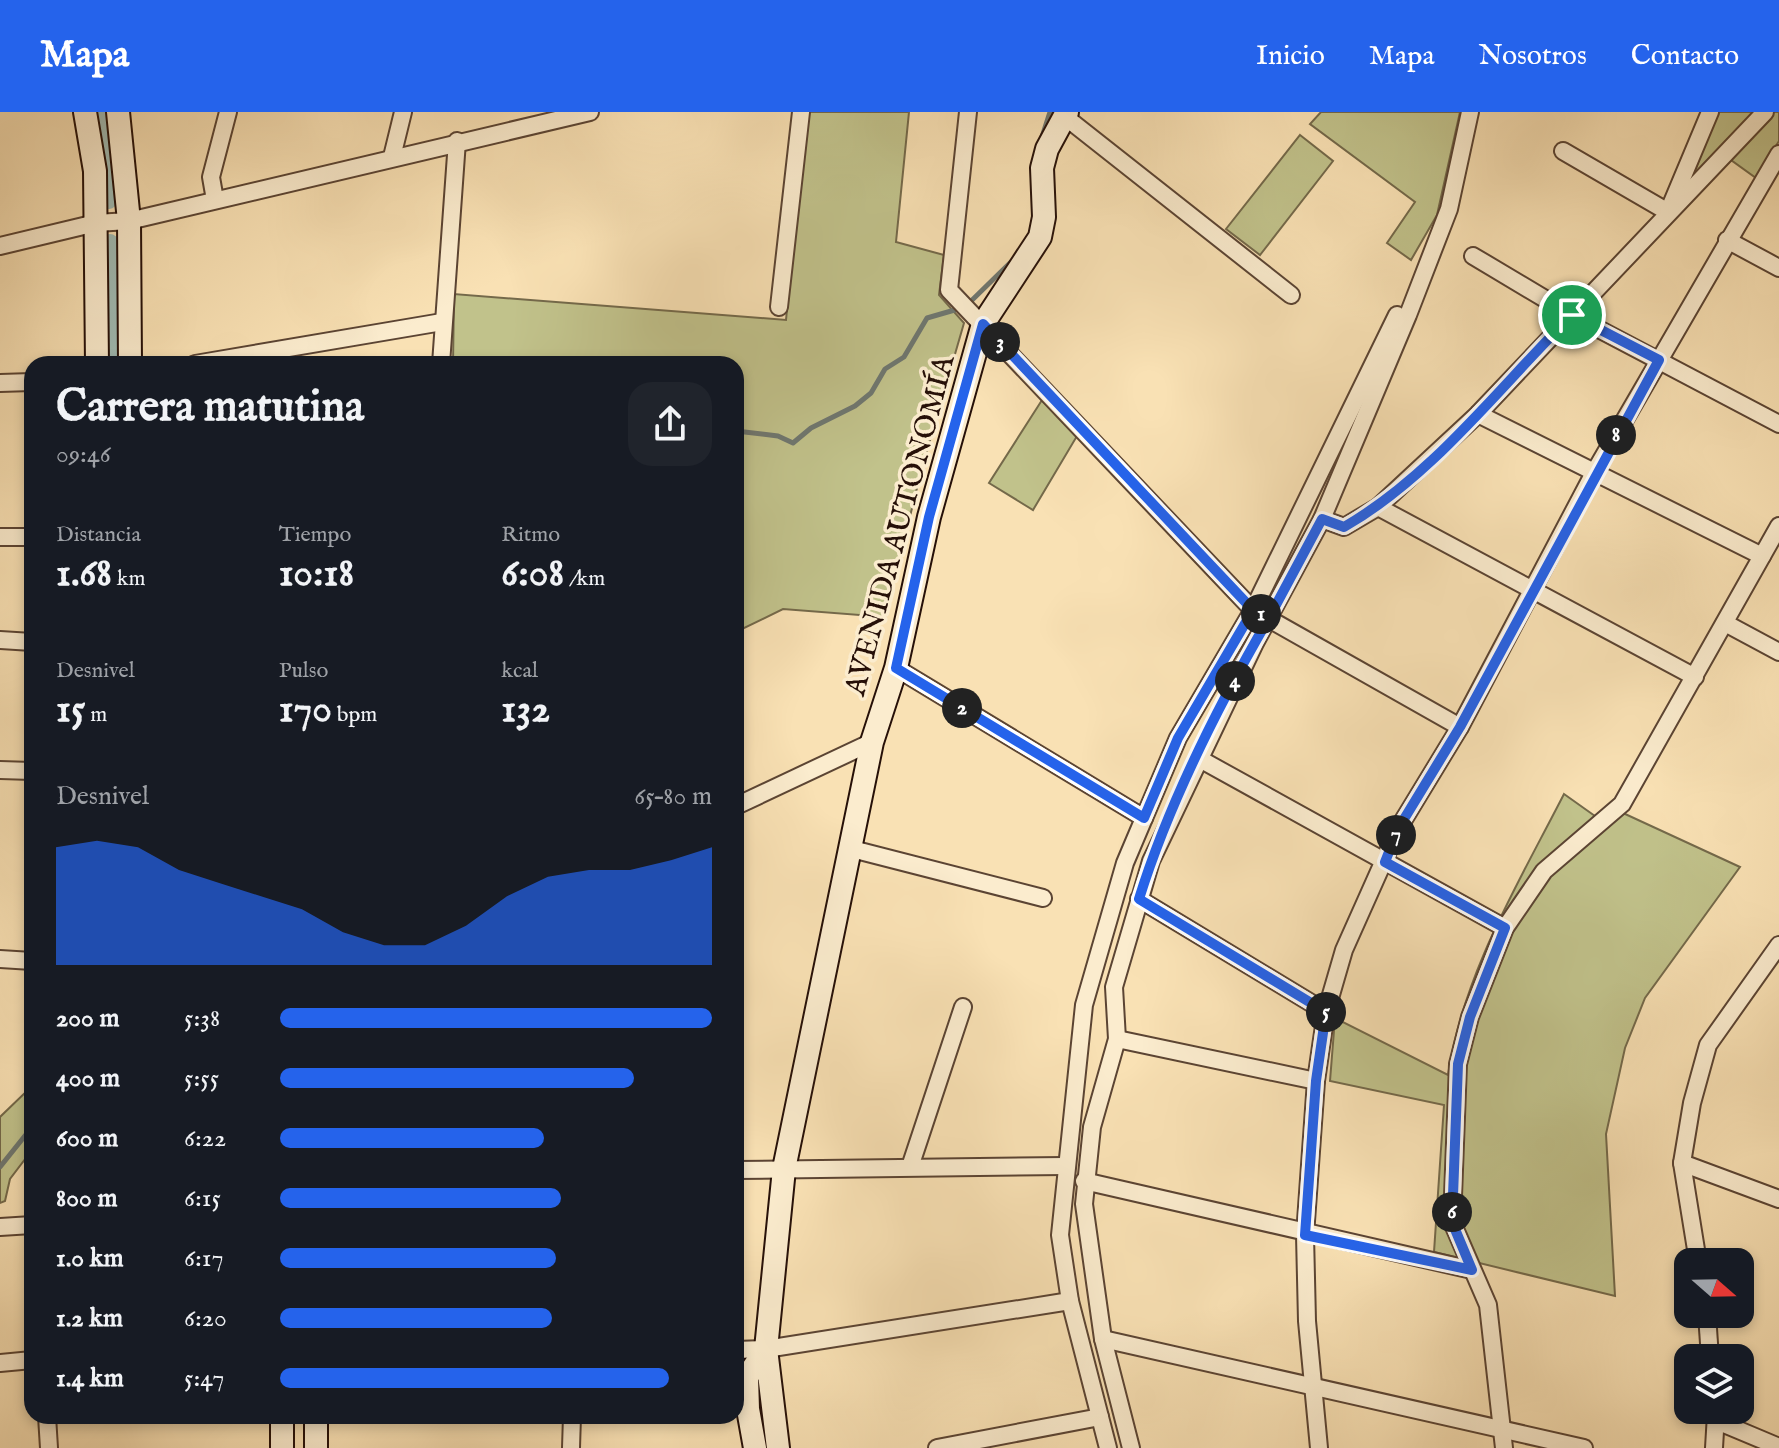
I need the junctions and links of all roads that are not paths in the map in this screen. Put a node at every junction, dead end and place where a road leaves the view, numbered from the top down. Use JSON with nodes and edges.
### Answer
{"nodes":[{"id":1,"x":85,"y":112,"type":"edge"},
{"id":2,"x":118,"y":112,"type":"edge"},
{"id":3,"x":228,"y":112,"type":"edge"},
{"id":4,"x":403,"y":112,"type":"edge"},
{"id":5,"x":590,"y":112,"type":"edge"},
{"id":6,"x":801,"y":112,"type":"edge"},
{"id":7,"x":968,"y":112,"type":"edge"},
{"id":8,"x":1470,"y":112,"type":"edge"},
{"id":9,"x":1710,"y":112,"type":"edge"},
{"id":10,"x":1765,"y":112,"type":"edge"},
{"id":11,"x":1065,"y":114,"type":"edge"},
{"id":12,"x":457,"y":141,"type":"junction"},
{"id":13,"x":1563,"y":151,"type":"dead end"},
{"id":14,"x":1779,"y":154,"type":"edge"},
{"id":15,"x":392,"y":157,"type":"junction"},
{"id":16,"x":215,"y":200,"type":"junction"},
{"id":17,"x":1668,"y":212,"type":"junction"},
{"id":18,"x":129,"y":221,"type":"junction"},
{"id":19,"x":96,"y":223,"type":"junction"},
{"id":20,"x":1437,"y":235,"type":"junction"},
{"id":21,"x":1727,"y":240,"type":"junction"},
{"id":22,"x":0,"y":246,"type":"edge"},
{"id":23,"x":1473,"y":256,"type":"dead end"},
{"id":24,"x":1779,"y":268,"type":"edge"},
{"id":25,"x":1291,"y":295,"type":"dead end"},
{"id":26,"x":779,"y":307,"type":"dead end"},
{"id":27,"x":1572,"y":315,"type":"junction"},
{"id":28,"x":442,"y":322,"type":"junction"},
{"id":29,"x":983,"y":324,"type":"junction"},
{"id":30,"x":97,"y":356,"type":"edge"},
{"id":31,"x":130,"y":356,"type":"edge"},
{"id":32,"x":288,"y":356,"type":"edge"},
{"id":33,"x":441,"y":356,"type":"edge"},
{"id":34,"x":1659,"y":360,"type":"junction"},
{"id":35,"x":24,"y":382,"type":"edge"},
{"id":36,"x":0,"y":383,"type":"edge"},
{"id":37,"x":1478,"y":414,"type":"junction"},
{"id":38,"x":1779,"y":424,"type":"edge"},
{"id":39,"x":1595,"y":471,"type":"junction"},
{"id":40,"x":1378,"y":507,"type":"junction"},
{"id":41,"x":1322,"y":519,"type":"junction"},
{"id":42,"x":1779,"y":526,"type":"edge"},
{"id":43,"x":0,"y":537,"type":"edge"},
{"id":44,"x":24,"y":537,"type":"edge"},
{"id":45,"x":1762,"y":556,"type":"junction"},
{"id":46,"x":1533,"y":587,"type":"junction"},
{"id":47,"x":1261,"y":614,"type":"junction"},
{"id":48,"x":1725,"y":623,"type":"junction"},
{"id":49,"x":0,"y":640,"type":"edge"},
{"id":50,"x":24,"y":642,"type":"edge"},
{"id":51,"x":1779,"y":652,"type":"edge"},
{"id":52,"x":896,"y":668,"type":"junction"},
{"id":53,"x":1695,"y":677,"type":"junction"},
{"id":54,"x":1460,"y":727,"type":"junction"},
{"id":55,"x":872,"y":742,"type":"junction"},
{"id":56,"x":1198,"y":758,"type":"junction"},
{"id":57,"x":0,"y":770,"type":"edge"},
{"id":58,"x":24,"y":771,"type":"edge"},
{"id":59,"x":744,"y":802,"type":"edge"},
{"id":60,"x":1144,"y":818,"type":"junction"},
{"id":61,"x":852,"y":849,"type":"junction"},
{"id":62,"x":1385,"y":862,"type":"junction"},
{"id":63,"x":1043,"y":898,"type":"dead end"},
{"id":64,"x":1139,"y":899,"type":"junction"},
{"id":65,"x":1505,"y":928,"type":"junction"},
{"id":66,"x":1779,"y":945,"type":"edge"},
{"id":67,"x":0,"y":959,"type":"edge"},
{"id":68,"x":24,"y":960,"type":"edge"},
{"id":69,"x":963,"y":1007,"type":"dead end"},
{"id":70,"x":1326,"y":1012,"type":"junction"},
{"id":71,"x":1117,"y":1039,"type":"junction"},
{"id":72,"x":1316,"y":1081,"type":"junction"},
{"id":73,"x":1682,"y":1163,"type":"junction"},
{"id":74,"x":1065,"y":1166,"type":"junction"},
{"id":75,"x":910,"y":1167,"type":"junction"},
{"id":76,"x":784,"y":1169,"type":"junction"},
{"id":77,"x":744,"y":1170,"type":"edge"},
{"id":78,"x":1084,"y":1181,"type":"junction"},
{"id":79,"x":1779,"y":1199,"type":"edge"},
{"id":80,"x":24,"y":1226,"type":"edge"},
{"id":81,"x":0,"y":1227,"type":"edge"},
{"id":82,"x":1305,"y":1235,"type":"junction"},
{"id":83,"x":1696,"y":1248,"type":"edge"},
{"id":84,"x":1472,"y":1270,"type":"junction"},
{"id":85,"x":1070,"y":1301,"type":"junction"},
{"id":86,"x":1103,"y":1339,"type":"junction"},
{"id":87,"x":766,"y":1349,"type":"junction"},
{"id":88,"x":744,"y":1350,"type":"edge"},
{"id":89,"x":24,"y":1361,"type":"edge"},
{"id":90,"x":0,"y":1363,"type":"edge"},
{"id":91,"x":1313,"y":1386,"type":"junction"},
{"id":92,"x":1100,"y":1417,"type":"junction"},
{"id":93,"x":48,"y":1424,"type":"edge"},
{"id":94,"x":282,"y":1424,"type":"edge"},
{"id":95,"x":316,"y":1424,"type":"edge"},
{"id":96,"x":572,"y":1424,"type":"edge"},
{"id":97,"x":1715,"y":1424,"type":"edge"},
{"id":98,"x":1734,"y":1424,"type":"edge"},
{"id":99,"x":1779,"y":1426,"type":"edge"},
{"id":100,"x":1503,"y":1430,"type":"junction"},
{"id":101,"x":1775,"y":1445,"type":"edge"},
{"id":102,"x":49,"y":1448,"type":"edge"},
{"id":103,"x":282,"y":1448,"type":"edge"},
{"id":104,"x":316,"y":1448,"type":"edge"},
{"id":105,"x":571,"y":1448,"type":"edge"},
{"id":106,"x":755,"y":1448,"type":"edge"},
{"id":107,"x":778,"y":1448,"type":"edge"},
{"id":108,"x":937,"y":1448,"type":"edge"},
{"id":109,"x":1108,"y":1448,"type":"edge"},
{"id":110,"x":1131,"y":1448,"type":"edge"},
{"id":111,"x":1319,"y":1448,"type":"edge"},
{"id":112,"x":1504,"y":1448,"type":"edge"},
{"id":113,"x":1584,"y":1448,"type":"edge"},
{"id":114,"x":1714,"y":1448,"type":"edge"}],
"edges":[{"from":1,"to":19,"type":"street"},
{"from":2,"to":18,"type":"street"},
{"from":3,"to":16,"type":"street"},
{"from":4,"to":15,"type":"street"},
{"from":5,"to":12,"type":"street"},
{"from":6,"to":26,"type":"street"},
{"from":7,"to":29,"type":"street"},
{"from":8,"to":20,"type":"street"},
{"from":9,"to":17,"type":"street"},
{"from":10,"to":17,"type":"street"},
{"from":11,"to":25,"type":"street"},
{"from":11,"to":29,"type":"street","name":"AVENIDA AUTONOMÍA"},
{"from":12,"to":15,"type":"street"},
{"from":12,"to":28,"type":"street"},
{"from":13,"to":17,"type":"street"},
{"from":14,"to":21,"type":"street"},
{"from":15,"to":16,"type":"street"},
{"from":16,"to":18,"type":"street"},
{"from":17,"to":27,"type":"street"},
{"from":18,"to":19,"type":"street"},
{"from":18,"to":31,"type":"street"},
{"from":19,"to":22,"type":"street"},
{"from":19,"to":30,"type":"street"},
{"from":20,"to":41,"type":"street"},
{"from":20,"to":47,"type":"street"},
{"from":21,"to":24,"type":"street"},
{"from":21,"to":34,"type":"street"},
{"from":23,"to":27,"type":"street"},
{"from":27,"to":34,"type":"street"},
{"from":27,"to":37,"type":"street"},
{"from":28,"to":32,"type":"street"},
{"from":28,"to":33,"type":"street"},
{"from":29,"to":47,"type":"street"},
{"from":29,"to":52,"type":"street","name":"AVENIDA AUTONOMÍA"},
{"from":34,"to":38,"type":"street"},
{"from":34,"to":39,"type":"street"},
{"from":35,"to":36,"type":"street"},
{"from":37,"to":39,"type":"street"},
{"from":37,"to":40,"type":"street"},
{"from":39,"to":45,"type":"street"},
{"from":39,"to":46,"type":"street"},
{"from":40,"to":41,"type":"street"},
{"from":40,"to":46,"type":"street"},
{"from":41,"to":47,"type":"street"},
{"from":42,"to":45,"type":"street"},
{"from":43,"to":44,"type":"street"},
{"from":45,"to":48,"type":"street"},
{"from":46,"to":53,"type":"street"},
{"from":46,"to":54,"type":"street"},
{"from":47,"to":54,"type":"street"},
{"from":47,"to":56,"type":"street"},
{"from":47,"to":60,"type":"street"},
{"from":48,"to":51,"type":"street"},
{"from":48,"to":53,"type":"street"},
{"from":49,"to":50,"type":"street"},
{"from":52,"to":55,"type":"street","name":"AVENIDA AUTONOMÍA"},
{"from":52,"to":60,"type":"street"},
{"from":53,"to":65,"type":"street"},
{"from":54,"to":62,"type":"street"},
{"from":55,"to":59,"type":"street"},
{"from":55,"to":61,"type":"street","name":"AVENIDA AUTONOMÍA"},
{"from":56,"to":62,"type":"street"},
{"from":56,"to":64,"type":"street"},
{"from":57,"to":58,"type":"street"},
{"from":60,"to":74,"type":"street"},
{"from":61,"to":63,"type":"street"},
{"from":61,"to":76,"type":"street","name":"AVENIDA AUTONOMÍA"},
{"from":62,"to":65,"type":"street"},
{"from":62,"to":70,"type":"street"},
{"from":64,"to":70,"type":"street"},
{"from":64,"to":71,"type":"street"},
{"from":65,"to":84,"type":"street"},
{"from":66,"to":73,"type":"street"},
{"from":67,"to":68,"type":"street"},
{"from":69,"to":75,"type":"street"},
{"from":70,"to":72,"type":"street"},
{"from":71,"to":72,"type":"street"},
{"from":71,"to":78,"type":"street"},
{"from":72,"to":82,"type":"street"},
{"from":73,"to":79,"type":"street"},
{"from":73,"to":83,"type":"street"},
{"from":74,"to":75,"type":"street"},
{"from":74,"to":85,"type":"street"},
{"from":75,"to":76,"type":"street"},
{"from":76,"to":77,"type":"street"},
{"from":76,"to":87,"type":"street","name":"AVENIDA AUTONOMÍA"},
{"from":78,"to":82,"type":"street"},
{"from":78,"to":86,"type":"street"},
{"from":80,"to":81,"type":"street"},
{"from":82,"to":84,"type":"street"},
{"from":82,"to":91,"type":"street"},
{"from":84,"to":100,"type":"street"},
{"from":85,"to":87,"type":"street"},
{"from":85,"to":92,"type":"street"},
{"from":86,"to":91,"type":"street"},
{"from":86,"to":110,"type":"street"},
{"from":87,"to":88,"type":"street"},
{"from":87,"to":106,"type":"street"},
{"from":87,"to":107,"type":"street"},
{"from":89,"to":90,"type":"street"},
{"from":91,"to":100,"type":"street"},
{"from":91,"to":111,"type":"street"},
{"from":92,"to":108,"type":"street"},
{"from":92,"to":109,"type":"street"},
{"from":93,"to":102,"type":"street"},
{"from":94,"to":103,"type":"street"},
{"from":95,"to":104,"type":"street"},
{"from":96,"to":105,"type":"street"},
{"from":97,"to":114,"type":"street"},
{"from":98,"to":101,"type":"street"},
{"from":99,"to":101,"type":"street"},
{"from":100,"to":112,"type":"street"},
{"from":100,"to":113,"type":"street"}]}
